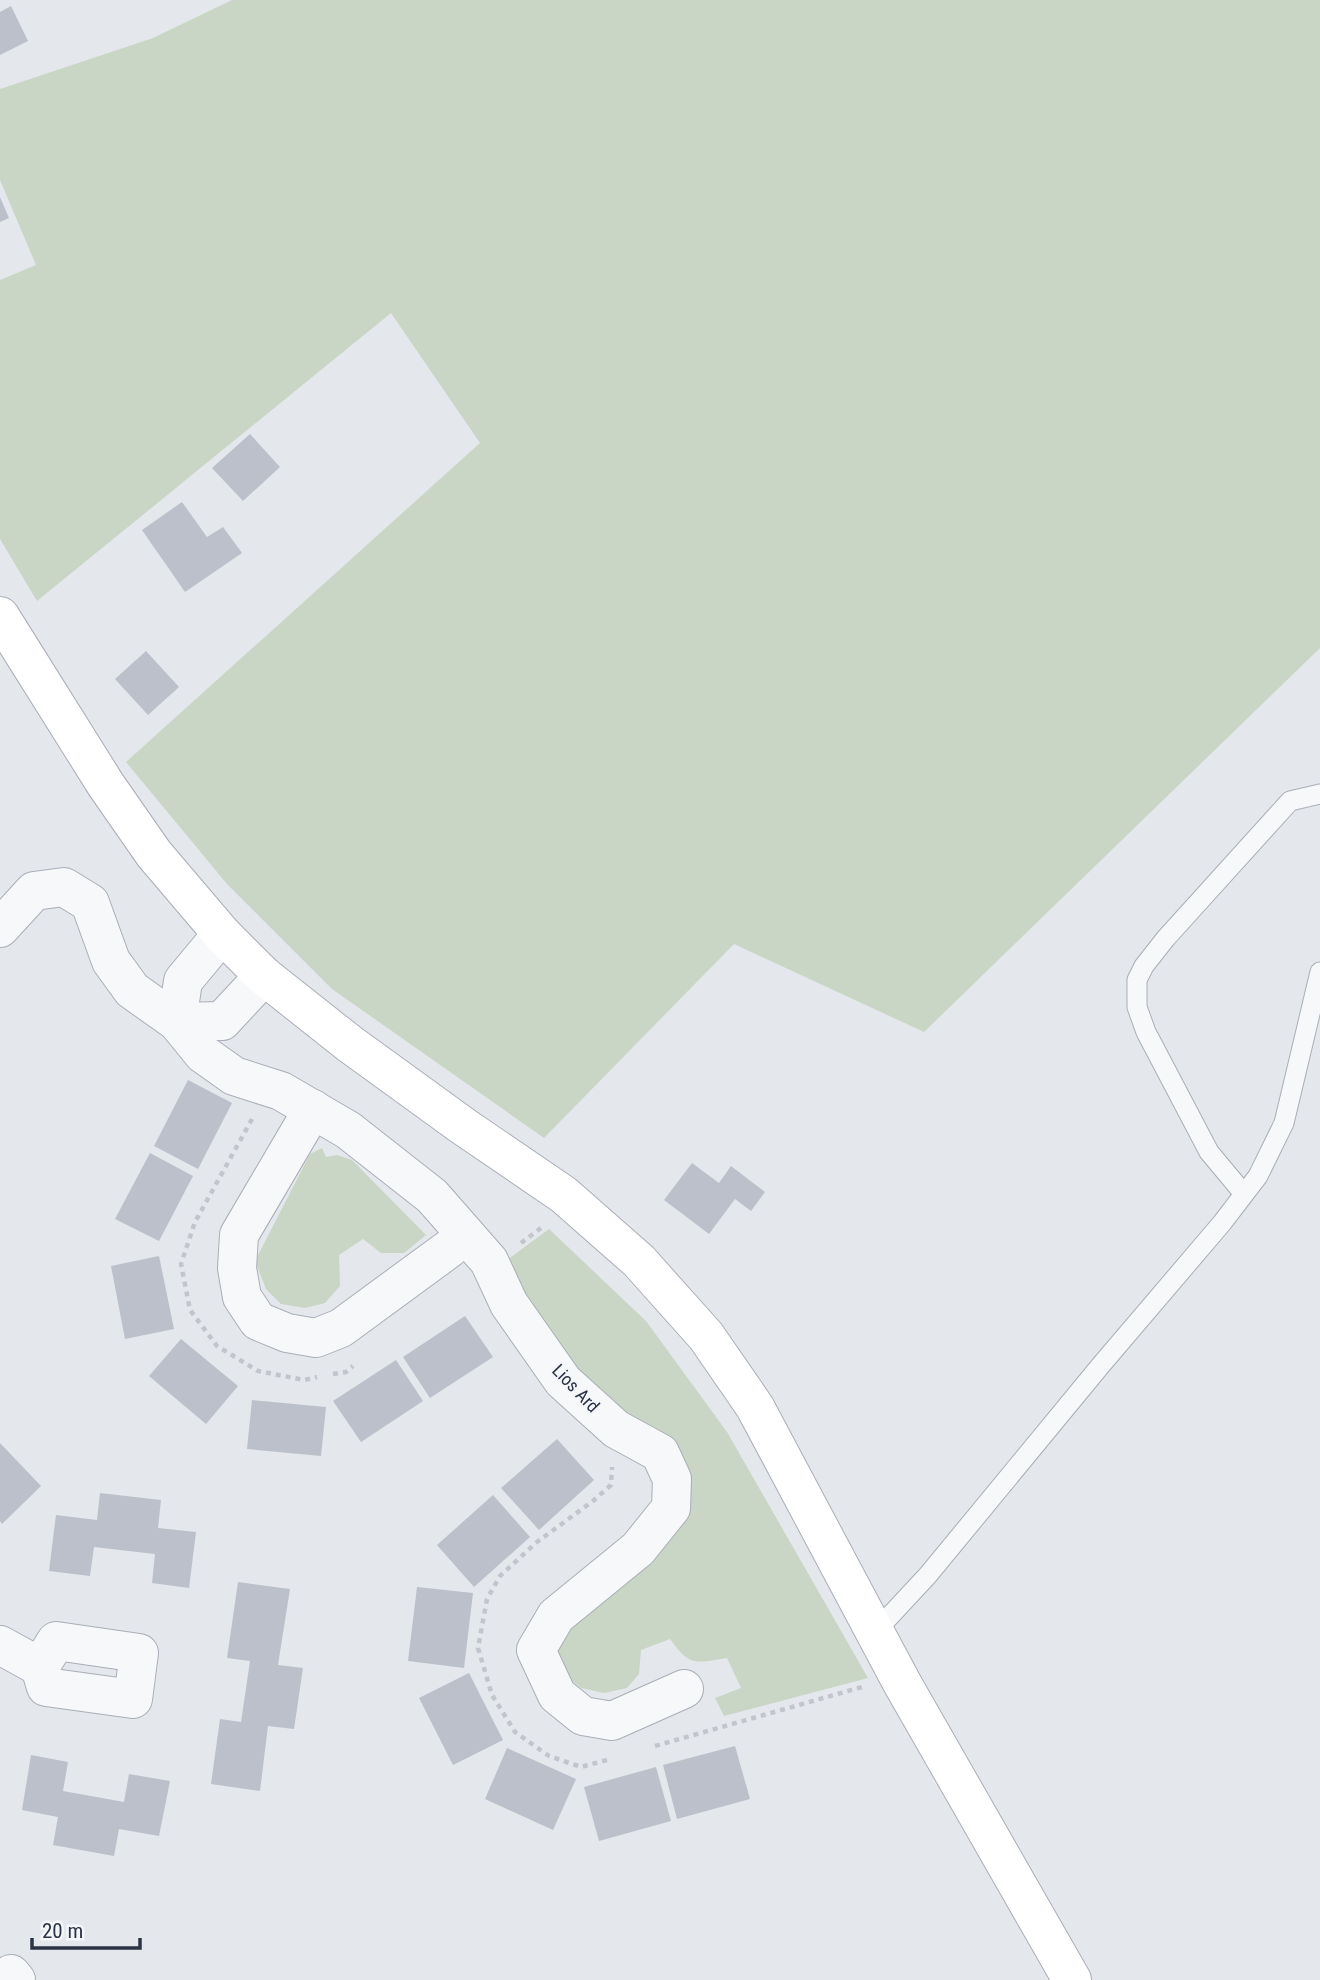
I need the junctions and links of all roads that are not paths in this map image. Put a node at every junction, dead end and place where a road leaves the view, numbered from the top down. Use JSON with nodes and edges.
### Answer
{"nodes":[{"id":1,"x":0,"y":616,"type":"edge"},
{"id":2,"x":1320,"y":794,"type":"edge"},
{"id":3,"x":0,"y":928,"type":"edge"},
{"id":4,"x":222,"y":934,"type":"junction"},
{"id":5,"x":1320,"y":972,"type":"edge"},
{"id":6,"x":264,"y":976,"type":"junction"},
{"id":7,"x":177,"y":1022,"type":"junction"},
{"id":8,"x":313,"y":1110,"type":"junction"},
{"id":9,"x":1244,"y":1194,"type":"junction"},
{"id":10,"x":450,"y":1248,"type":"dead end"},
{"id":11,"x":875,"y":1632,"type":"junction"},
{"id":12,"x":0,"y":1645,"type":"edge"},
{"id":13,"x":40,"y":1667,"type":"dead end"},
{"id":14,"x":684,"y":1689,"type":"dead end"},
{"id":15,"x":1072,"y":1980,"type":"edge"}],
"edges":[{"from":1,"to":4,"type":"main road"},
{"from":2,"to":9,"type":"lane"},
{"from":3,"to":7,"type":"street","name":"Lios Ard"},
{"from":4,"to":6,"type":"main road"},
{"from":4,"to":7,"type":"street"},
{"from":5,"to":9,"type":"lane"},
{"from":6,"to":7,"type":"street"},
{"from":6,"to":11,"type":"main road"},
{"from":7,"to":8,"type":"street","name":"Lios Ard"},
{"from":8,"to":10,"type":"street"},
{"from":8,"to":14,"type":"street","name":"Lios Ard"},
{"from":9,"to":11,"type":"lane"},
{"from":11,"to":15,"type":"main road"},
{"from":12,"to":13,"type":"street"}]}
